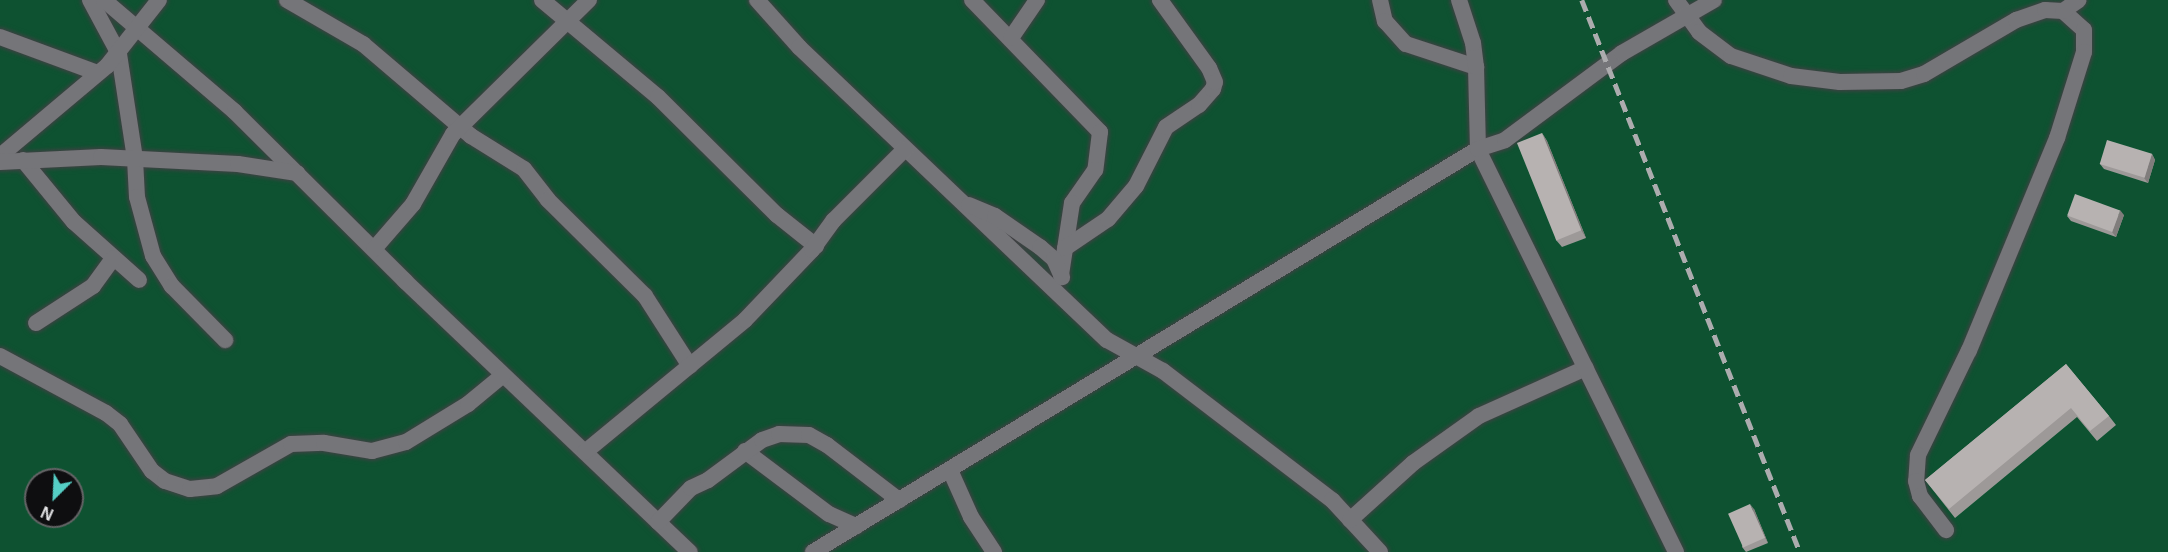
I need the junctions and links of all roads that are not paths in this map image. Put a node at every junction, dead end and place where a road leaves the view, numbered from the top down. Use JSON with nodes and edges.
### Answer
{"nodes":[{"id":1,"x":90,"y":0,"type":"edge"},
{"id":2,"x":104,"y":0,"type":"edge"},
{"id":3,"x":159,"y":0,"type":"edge"},
{"id":4,"x":287,"y":0,"type":"edge"},
{"id":5,"x":543,"y":0,"type":"edge"},
{"id":6,"x":589,"y":0,"type":"edge"},
{"id":7,"x":757,"y":0,"type":"edge"},
{"id":8,"x":972,"y":0,"type":"edge"},
{"id":9,"x":1037,"y":0,"type":"edge"},
{"id":10,"x":1160,"y":0,"type":"edge"},
{"id":11,"x":1380,"y":0,"type":"edge"},
{"id":12,"x":1459,"y":0,"type":"edge"},
{"id":13,"x":1676,"y":0,"type":"edge"},
{"id":14,"x":1714,"y":0,"type":"edge"},
{"id":15,"x":2079,"y":0,"type":"edge"},
{"id":16,"x":2063,"y":11,"type":"junction"},
{"id":17,"x":1687,"y":16,"type":"junction"},
{"id":18,"x":568,"y":22,"type":"junction"},
{"id":19,"x":137,"y":29,"type":"junction"},
{"id":20,"x":0,"y":37,"type":"edge"},
{"id":21,"x":1011,"y":39,"type":"junction"},
{"id":22,"x":119,"y":54,"type":"junction"},
{"id":23,"x":1476,"y":67,"type":"junction"},
{"id":24,"x":98,"y":73,"type":"junction"},
{"id":25,"x":461,"y":128,"type":"junction"},
{"id":26,"x":905,"y":149,"type":"junction"},
{"id":27,"x":1478,"y":149,"type":"junction"},
{"id":28,"x":0,"y":156,"type":"edge"},
{"id":29,"x":135,"y":159,"type":"junction"},
{"id":30,"x":24,"y":160,"type":"junction"},
{"id":31,"x":0,"y":162,"type":"edge"},
{"id":32,"x":297,"y":173,"type":"junction"},
{"id":33,"x":961,"y":203,"type":"junction"},
{"id":34,"x":816,"y":246,"type":"junction"},
{"id":35,"x":1065,"y":248,"type":"junction"},
{"id":36,"x":374,"y":249,"type":"junction"},
{"id":37,"x":113,"y":258,"type":"junction"},
{"id":38,"x":1061,"y":275,"type":"junction"},
{"id":39,"x":139,"y":280,"type":"dead end"},
{"id":40,"x":1065,"y":299,"type":"junction"},
{"id":41,"x":36,"y":322,"type":"dead end"},
{"id":42,"x":225,"y":340,"type":"dead end"},
{"id":43,"x":0,"y":356,"type":"edge"},
{"id":44,"x":1135,"y":356,"type":"junction"},
{"id":45,"x":690,"y":366,"type":"junction"},
{"id":46,"x":1586,"y":368,"type":"junction"},
{"id":47,"x":504,"y":375,"type":"junction"},
{"id":48,"x":745,"y":451,"type":"junction"},
{"id":49,"x":585,"y":452,"type":"junction"},
{"id":50,"x":950,"y":470,"type":"junction"},
{"id":51,"x":899,"y":500,"type":"junction"},
{"id":52,"x":1350,"y":519,"type":"junction"},
{"id":53,"x":658,"y":522,"type":"junction"},
{"id":54,"x":856,"y":526,"type":"junction"},
{"id":55,"x":1946,"y":530,"type":"dead end"},
{"id":56,"x":690,"y":552,"type":"edge"},
{"id":57,"x":813,"y":552,"type":"edge"},
{"id":58,"x":994,"y":552,"type":"edge"},
{"id":59,"x":1380,"y":552,"type":"edge"},
{"id":60,"x":1676,"y":552,"type":"edge"}],
"edges":[{"from":1,"to":22,"type":"street"},
{"from":2,"to":19,"type":"street"},
{"from":3,"to":19,"type":"street"},
{"from":4,"to":25,"type":"street"},
{"from":5,"to":18,"type":"street"},
{"from":6,"to":18,"type":"street"},
{"from":7,"to":26,"type":"street"},
{"from":8,"to":21,"type":"street"},
{"from":9,"to":21,"type":"street"},
{"from":10,"to":35,"type":"street"},
{"from":11,"to":23,"type":"street"},
{"from":12,"to":23,"type":"street"},
{"from":13,"to":17,"type":"street"},
{"from":14,"to":17,"type":"street"},
{"from":15,"to":16,"type":"street"},
{"from":16,"to":17,"type":"street"},
{"from":16,"to":55,"type":"street"},
{"from":17,"to":27,"type":"street"},
{"from":18,"to":25,"type":"street"},
{"from":18,"to":34,"type":"street"},
{"from":19,"to":22,"type":"street"},
{"from":19,"to":32,"type":"street"},
{"from":20,"to":24,"type":"street"},
{"from":21,"to":35,"type":"street"},
{"from":22,"to":24,"type":"street"},
{"from":22,"to":29,"type":"street"},
{"from":23,"to":27,"type":"street"},
{"from":24,"to":28,"type":"street"},
{"from":25,"to":36,"type":"street"},
{"from":25,"to":45,"type":"street"},
{"from":26,"to":33,"type":"street"},
{"from":26,"to":34,"type":"street"},
{"from":27,"to":44,"type":"street"},
{"from":27,"to":46,"type":"street"},
{"from":29,"to":30,"type":"street"},
{"from":29,"to":32,"type":"street"},
{"from":29,"to":42,"type":"street"},
{"from":30,"to":31,"type":"street"},
{"from":30,"to":37,"type":"street"},
{"from":32,"to":36,"type":"street"},
{"from":33,"to":38,"type":"street"},
{"from":33,"to":40,"type":"street"},
{"from":34,"to":45,"type":"street"},
{"from":35,"to":38,"type":"street"},
{"from":36,"to":47,"type":"street"},
{"from":37,"to":39,"type":"street"},
{"from":37,"to":41,"type":"street"},
{"from":38,"to":40,"type":"street"},
{"from":40,"to":44,"type":"street"},
{"from":43,"to":47,"type":"street"},
{"from":44,"to":50,"type":"street"},
{"from":44,"to":52,"type":"street"},
{"from":45,"to":49,"type":"street"},
{"from":46,"to":52,"type":"street"},
{"from":46,"to":60,"type":"street"},
{"from":47,"to":49,"type":"street"},
{"from":48,"to":51,"type":"street"},
{"from":48,"to":53,"type":"street"},
{"from":48,"to":54,"type":"street"},
{"from":49,"to":53,"type":"street"},
{"from":50,"to":51,"type":"street"},
{"from":50,"to":58,"type":"street"},
{"from":51,"to":54,"type":"street"},
{"from":52,"to":59,"type":"street"},
{"from":53,"to":56,"type":"street"},
{"from":54,"to":57,"type":"street"}]}
